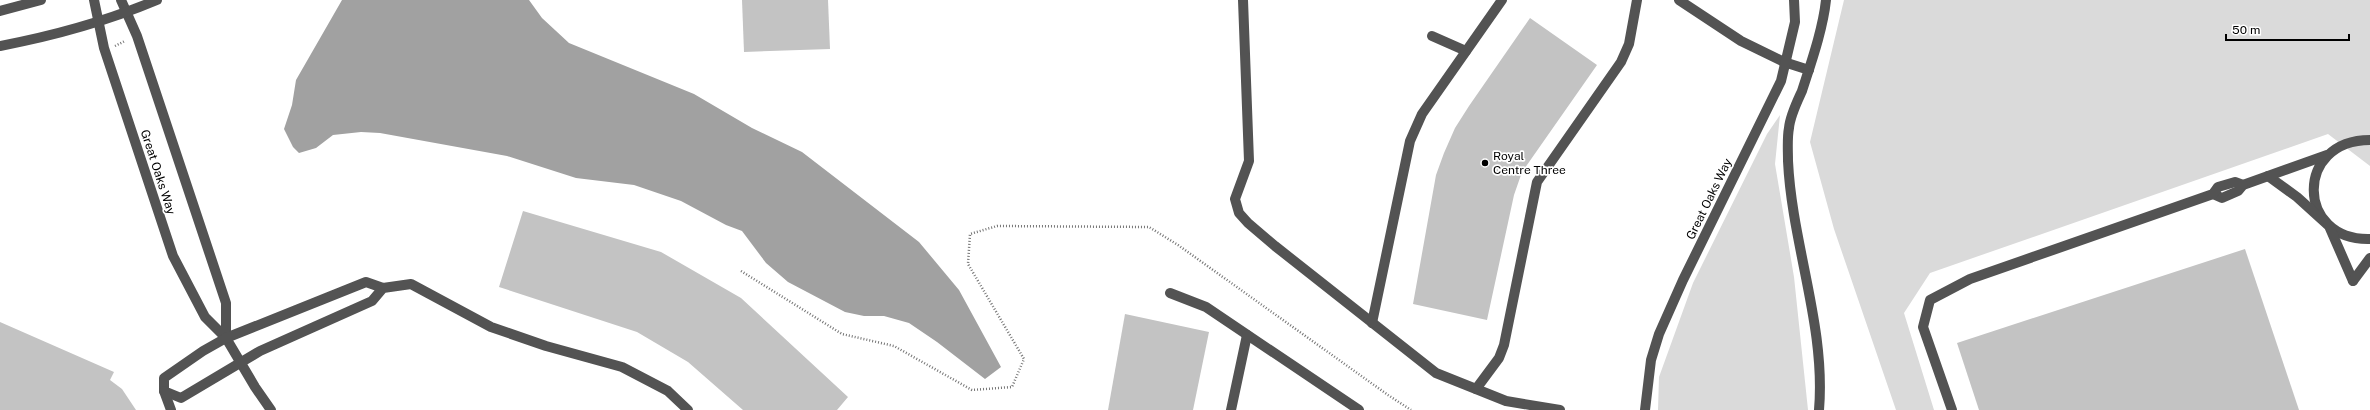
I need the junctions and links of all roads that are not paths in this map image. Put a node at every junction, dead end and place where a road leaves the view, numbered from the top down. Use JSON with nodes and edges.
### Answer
{"nodes":[{"id":1,"x":41,"y":0,"type":"edge"},
{"id":2,"x":94,"y":0,"type":"edge"},
{"id":3,"x":121,"y":0,"type":"edge"},
{"id":4,"x":157,"y":0,"type":"edge"},
{"id":5,"x":1243,"y":0,"type":"edge"},
{"id":6,"x":1502,"y":0,"type":"edge"},
{"id":7,"x":1637,"y":0,"type":"edge"},
{"id":8,"x":1679,"y":0,"type":"edge"},
{"id":9,"x":1794,"y":0,"type":"edge"},
{"id":10,"x":1826,"y":0,"type":"edge"},
{"id":11,"x":0,"y":10,"type":"edge"},
{"id":12,"x":127,"y":12,"type":"junction"},
{"id":13,"x":98,"y":20,"type":"junction"},
{"id":14,"x":1432,"y":36,"type":"dead end"},
{"id":15,"x":0,"y":46,"type":"edge"},
{"id":16,"x":1466,"y":51,"type":"junction"},
{"id":17,"x":1784,"y":62,"type":"junction"},
{"id":18,"x":1809,"y":70,"type":"junction"},
{"id":19,"x":2370,"y":139,"type":"edge"},
{"id":20,"x":2327,"y":155,"type":"junction"},
{"id":21,"x":2268,"y":176,"type":"junction"},
{"id":22,"x":2329,"y":226,"type":"junction"},
{"id":23,"x":2370,"y":239,"type":"edge"},
{"id":24,"x":2370,"y":258,"type":"edge"},
{"id":25,"x":383,"y":288,"type":"junction"},
{"id":26,"x":1170,"y":292,"type":"dead end"},
{"id":27,"x":1372,"y":323,"type":"junction"},
{"id":28,"x":1247,"y":336,"type":"junction"},
{"id":29,"x":226,"y":338,"type":"junction"},
{"id":30,"x":240,"y":363,"type":"junction"},
{"id":31,"x":1476,"y":389,"type":"junction"},
{"id":32,"x":164,"y":390,"type":"junction"},
{"id":33,"x":171,"y":410,"type":"edge"},
{"id":34,"x":271,"y":410,"type":"edge"},
{"id":35,"x":688,"y":410,"type":"edge"},
{"id":36,"x":1231,"y":410,"type":"edge"},
{"id":37,"x":1359,"y":410,"type":"edge"},
{"id":38,"x":1560,"y":410,"type":"edge"},
{"id":39,"x":1645,"y":410,"type":"edge"},
{"id":40,"x":1819,"y":410,"type":"edge"},
{"id":41,"x":1952,"y":410,"type":"edge"}],
"edges":[{"from":1,"to":11,"type":"street"},
{"from":2,"to":13,"type":"street","name":"Great Oaks Way"},
{"from":3,"to":12,"type":"street","name":"Great Oaks Way"},
{"from":4,"to":12,"type":"street"},
{"from":5,"to":27,"type":"street"},
{"from":6,"to":16,"type":"street"},
{"from":7,"to":31,"type":"street"},
{"from":8,"to":17,"type":"street"},
{"from":9,"to":17,"type":"street","name":"Great Oaks Way"},
{"from":10,"to":18,"type":"street"},
{"from":12,"to":13,"type":"street"},
{"from":12,"to":29,"type":"street","name":"Great Oaks Way"},
{"from":13,"to":15,"type":"street"},
{"from":13,"to":29,"type":"street","name":"Great Oaks Way"},
{"from":14,"to":16,"type":"street"},
{"from":16,"to":27,"type":"street"},
{"from":17,"to":18,"type":"street"},
{"from":17,"to":39,"type":"street","name":"Great Oaks Way"},
{"from":18,"to":40,"type":"street"},
{"from":19,"to":20,"type":"street"},
{"from":20,"to":21,"type":"street"},
{"from":20,"to":22,"type":"street"},
{"from":21,"to":22,"type":"street"},
{"from":21,"to":41,"type":"street"},
{"from":22,"to":23,"type":"street"},
{"from":22,"to":24,"type":"street"},
{"from":25,"to":29,"type":"street"},
{"from":25,"to":30,"type":"street"},
{"from":25,"to":35,"type":"street"},
{"from":26,"to":28,"type":"street"},
{"from":27,"to":31,"type":"street"},
{"from":28,"to":36,"type":"street"},
{"from":28,"to":37,"type":"street"},
{"from":29,"to":30,"type":"street","name":"Great Oaks Way"},
{"from":29,"to":32,"type":"street"},
{"from":30,"to":32,"type":"street"},
{"from":30,"to":34,"type":"street","name":"Great Oaks Way"},
{"from":31,"to":38,"type":"street"},
{"from":32,"to":33,"type":"street"}]}
